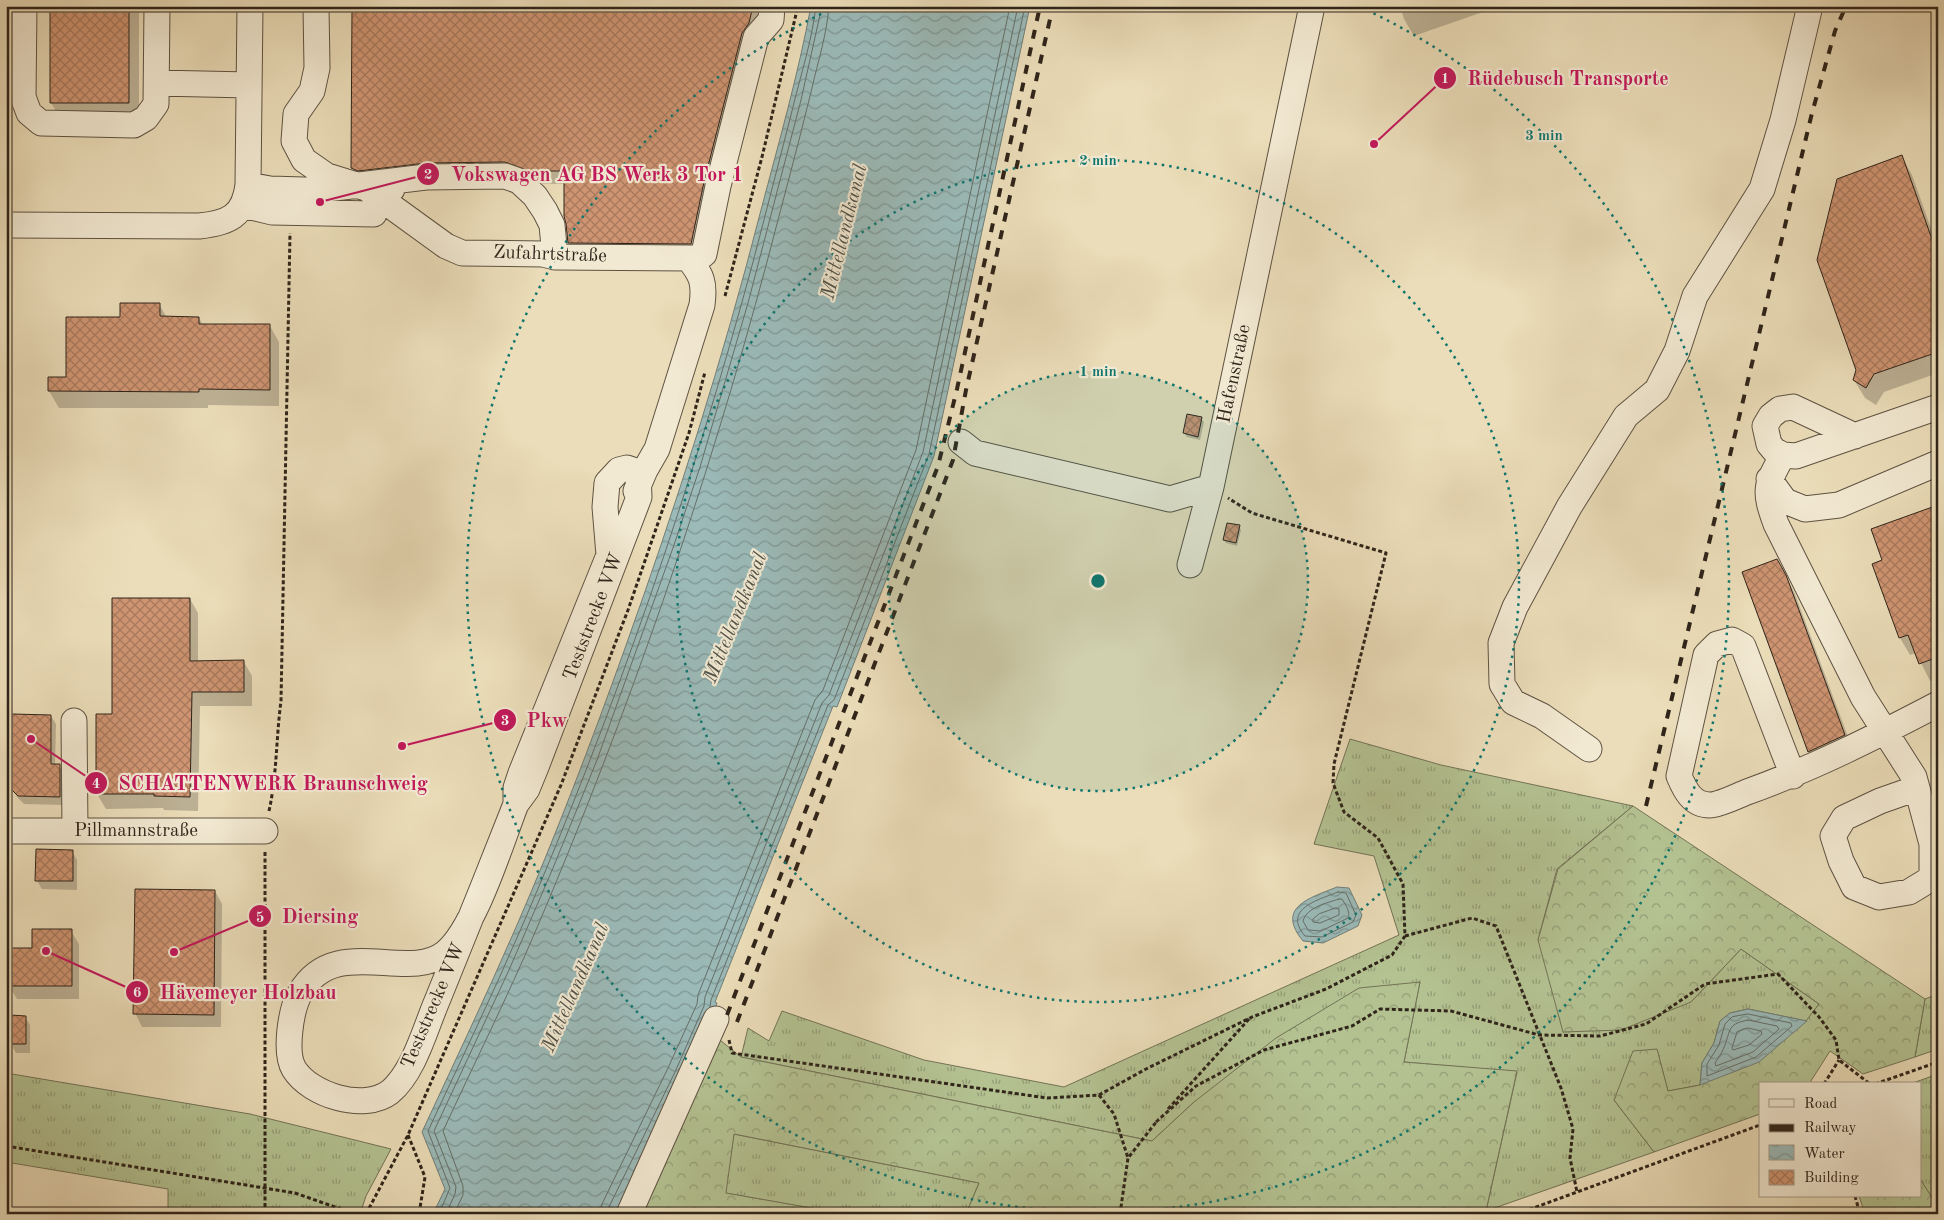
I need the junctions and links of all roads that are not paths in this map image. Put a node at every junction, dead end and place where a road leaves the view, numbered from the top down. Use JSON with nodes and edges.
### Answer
{"nodes":[{"id":1,"x":24,"y":6,"type":"edge"},
{"id":2,"x":157,"y":6,"type":"edge"},
{"id":3,"x":250,"y":6,"type":"edge"},
{"id":4,"x":316,"y":6,"type":"edge"},
{"id":5,"x":772,"y":6,"type":"edge"},
{"id":6,"x":1312,"y":6,"type":"edge"},
{"id":7,"x":1810,"y":6,"type":"edge"},
{"id":8,"x":158,"y":84,"type":"junction"},
{"id":9,"x":249,"y":85,"type":"junction"},
{"id":10,"x":356,"y":185,"type":"junction"},
{"id":11,"x":471,"y":187,"type":"dead end"},
{"id":12,"x":245,"y":195,"type":"junction"},
{"id":13,"x":379,"y":196,"type":"junction"},
{"id":14,"x":6,"y":225,"type":"edge"},
{"id":15,"x":554,"y":257,"type":"junction"},
{"id":16,"x":688,"y":258,"type":"junction"},
{"id":17,"x":1938,"y":407,"type":"edge"},
{"id":18,"x":1854,"y":436,"type":"junction"},
{"id":19,"x":961,"y":442,"type":"dead end"},
{"id":20,"x":1783,"y":455,"type":"junction"},
{"id":21,"x":1938,"y":463,"type":"edge"},
{"id":22,"x":1769,"y":479,"type":"junction"},
{"id":23,"x":639,"y":483,"type":"junction"},
{"id":24,"x":1211,"y":487,"type":"junction"},
{"id":25,"x":1190,"y":565,"type":"dead end"},
{"id":26,"x":1938,"y":704,"type":"edge"},
{"id":27,"x":74,"y":722,"type":"dead end"},
{"id":28,"x":1886,"y":731,"type":"junction"},
{"id":29,"x":1589,"y":749,"type":"dead end"},
{"id":30,"x":1793,"y":776,"type":"junction"},
{"id":31,"x":1917,"y":788,"type":"junction"},
{"id":32,"x":516,"y":804,"type":"junction"},
{"id":33,"x":6,"y":831,"type":"edge"},
{"id":34,"x":75,"y":831,"type":"junction"},
{"id":35,"x":265,"y":831,"type":"road end"},
{"id":36,"x":722,"y":1028,"type":"road end"},
{"id":37,"x":629,"y":1214,"type":"edge"}],
"edges":[{"from":1,"to":8,"type":"street"},
{"from":2,"to":8,"type":"street"},
{"from":3,"to":9,"type":"street"},
{"from":4,"to":10,"type":"street","name":"Zufahrtstraße"},
{"from":5,"to":16,"type":"street"},
{"from":6,"to":24,"type":"street","name":"Hafenstraße"},
{"from":7,"to":29,"type":"street"},
{"from":8,"to":9,"type":"street"},
{"from":9,"to":12,"type":"street"},
{"from":10,"to":12,"type":"street"},
{"from":10,"to":13,"type":"street","name":"Zufahrtstraße"},
{"from":10,"to":15,"type":"street"},
{"from":11,"to":13,"type":"street"},
{"from":12,"to":13,"type":"street"},
{"from":12,"to":14,"type":"street"},
{"from":13,"to":15,"type":"street","name":"Zufahrtstraße"},
{"from":15,"to":16,"type":"street","name":"Zufahrtstraße"},
{"from":16,"to":23,"type":"street","name":"Teststrecke VW"},
{"from":17,"to":18,"type":"street"},
{"from":18,"to":20,"type":"street"},
{"from":18,"to":20,"type":"street"},
{"from":19,"to":24,"type":"street"},
{"from":20,"to":22,"type":"street"},
{"from":21,"to":22,"type":"street"},
{"from":22,"to":28,"type":"street"},
{"from":23,"to":32,"type":"street","name":"Teststrecke VW"},
{"from":23,"to":32,"type":"street","name":"Teststrecke VW"},
{"from":24,"to":25,"type":"street","name":"Hafenstraße"},
{"from":26,"to":28,"type":"street"},
{"from":27,"to":34,"type":"street"},
{"from":28,"to":30,"type":"street"},
{"from":28,"to":31,"type":"street"},
{"from":30,"to":30,"type":"street"},
{"from":31,"to":31,"type":"street"},
{"from":32,"to":32,"type":"street","name":"Teststrecke VW"},
{"from":33,"to":34,"type":"street","name":"Pillmannstraße"},
{"from":34,"to":35,"type":"street","name":"Pillmannstraße"},
{"from":36,"to":37,"type":"street"}]}
